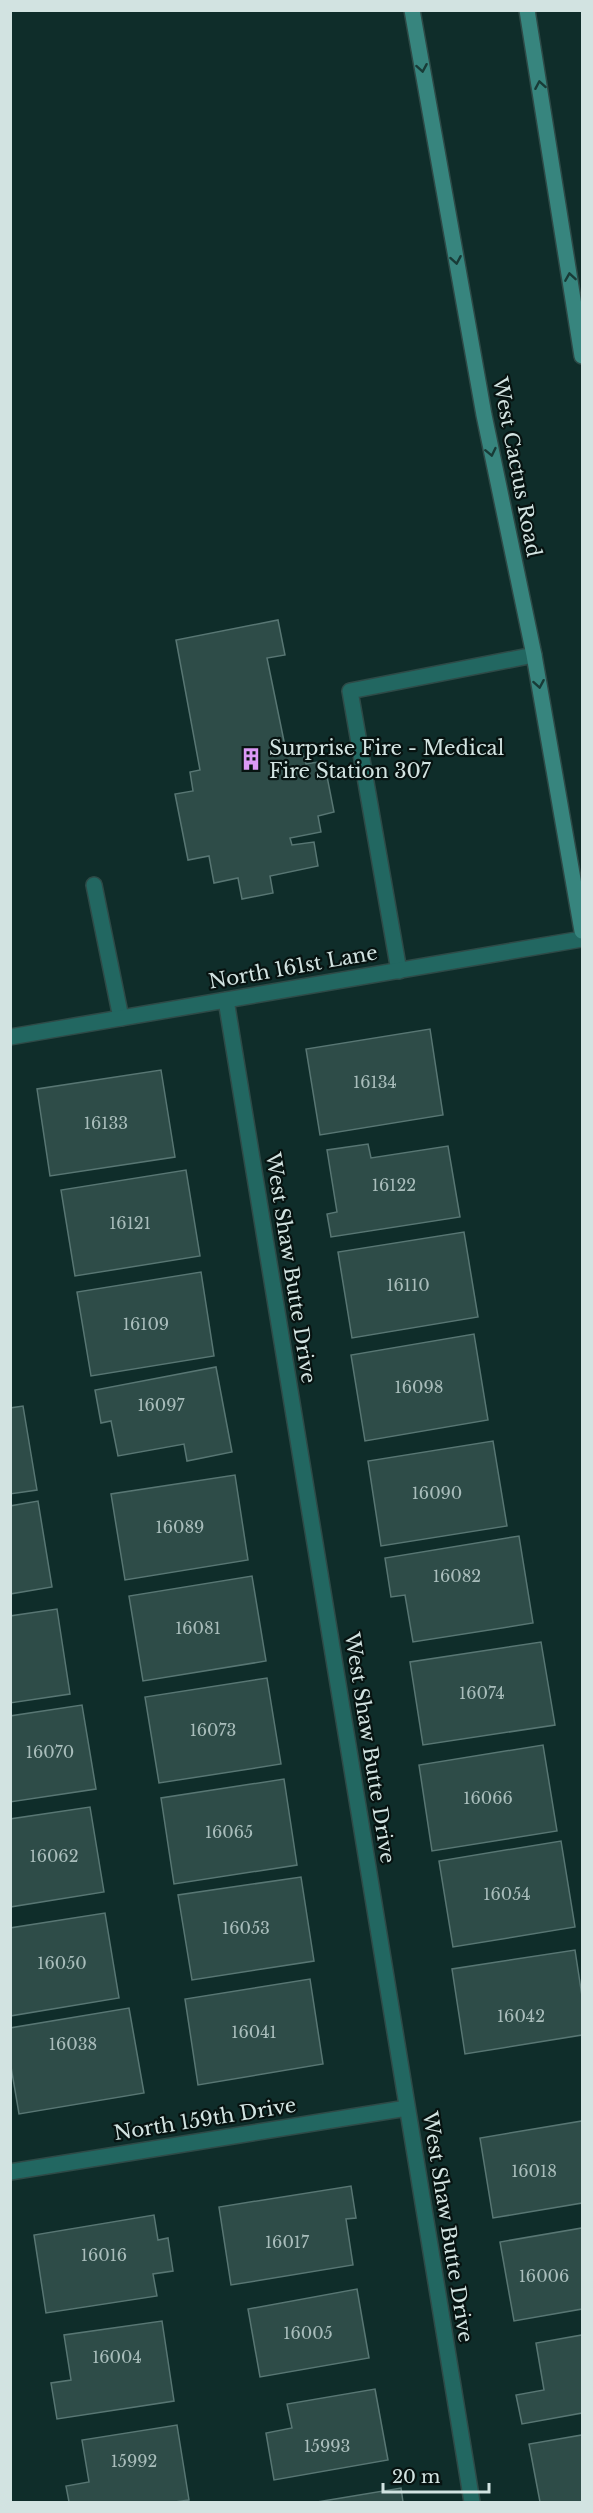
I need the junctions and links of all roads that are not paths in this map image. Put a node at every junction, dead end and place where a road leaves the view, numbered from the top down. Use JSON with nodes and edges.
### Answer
{"nodes":[{"id":1,"x":412,"y":10,"type":"edge"},
{"id":2,"x":527,"y":10,"type":"edge"},
{"id":3,"x":582,"y":356,"type":"edge"},
{"id":4,"x":534,"y":655,"type":"junction"},
{"id":5,"x":94,"y":885,"type":"dead end"},
{"id":6,"x":582,"y":931,"type":"edge"},
{"id":7,"x":582,"y":939,"type":"edge"},
{"id":8,"x":399,"y":970,"type":"junction"},
{"id":9,"x":226,"y":1000,"type":"junction"},
{"id":10,"x":121,"y":1018,"type":"junction"},
{"id":11,"x":10,"y":1037,"type":"edge"},
{"id":12,"x":407,"y":2108,"type":"junction"},
{"id":13,"x":10,"y":2172,"type":"edge"},
{"id":14,"x":472,"y":2502,"type":"edge"}],
"edges":[{"from":1,"to":4,"type":"main road","name":"West Cactus Road","one_way":true},
{"from":3,"to":2,"type":"main road","one_way":true},
{"from":4,"to":6,"type":"main road","name":"West Cactus Road","one_way":true},
{"from":4,"to":8,"type":"street"},
{"from":5,"to":10,"type":"street"},
{"from":7,"to":8,"type":"street","name":"North 161st Lane"},
{"from":8,"to":9,"type":"street","name":"North 161st Lane"},
{"from":9,"to":10,"type":"street","name":"North 161st Lane"},
{"from":9,"to":12,"type":"street","name":"West Shaw Butte Drive"},
{"from":10,"to":11,"type":"street","name":"North 161st Lane"},
{"from":12,"to":13,"type":"street","name":"North 159th Drive"},
{"from":12,"to":14,"type":"street","name":"West Shaw Butte Drive"}]}
